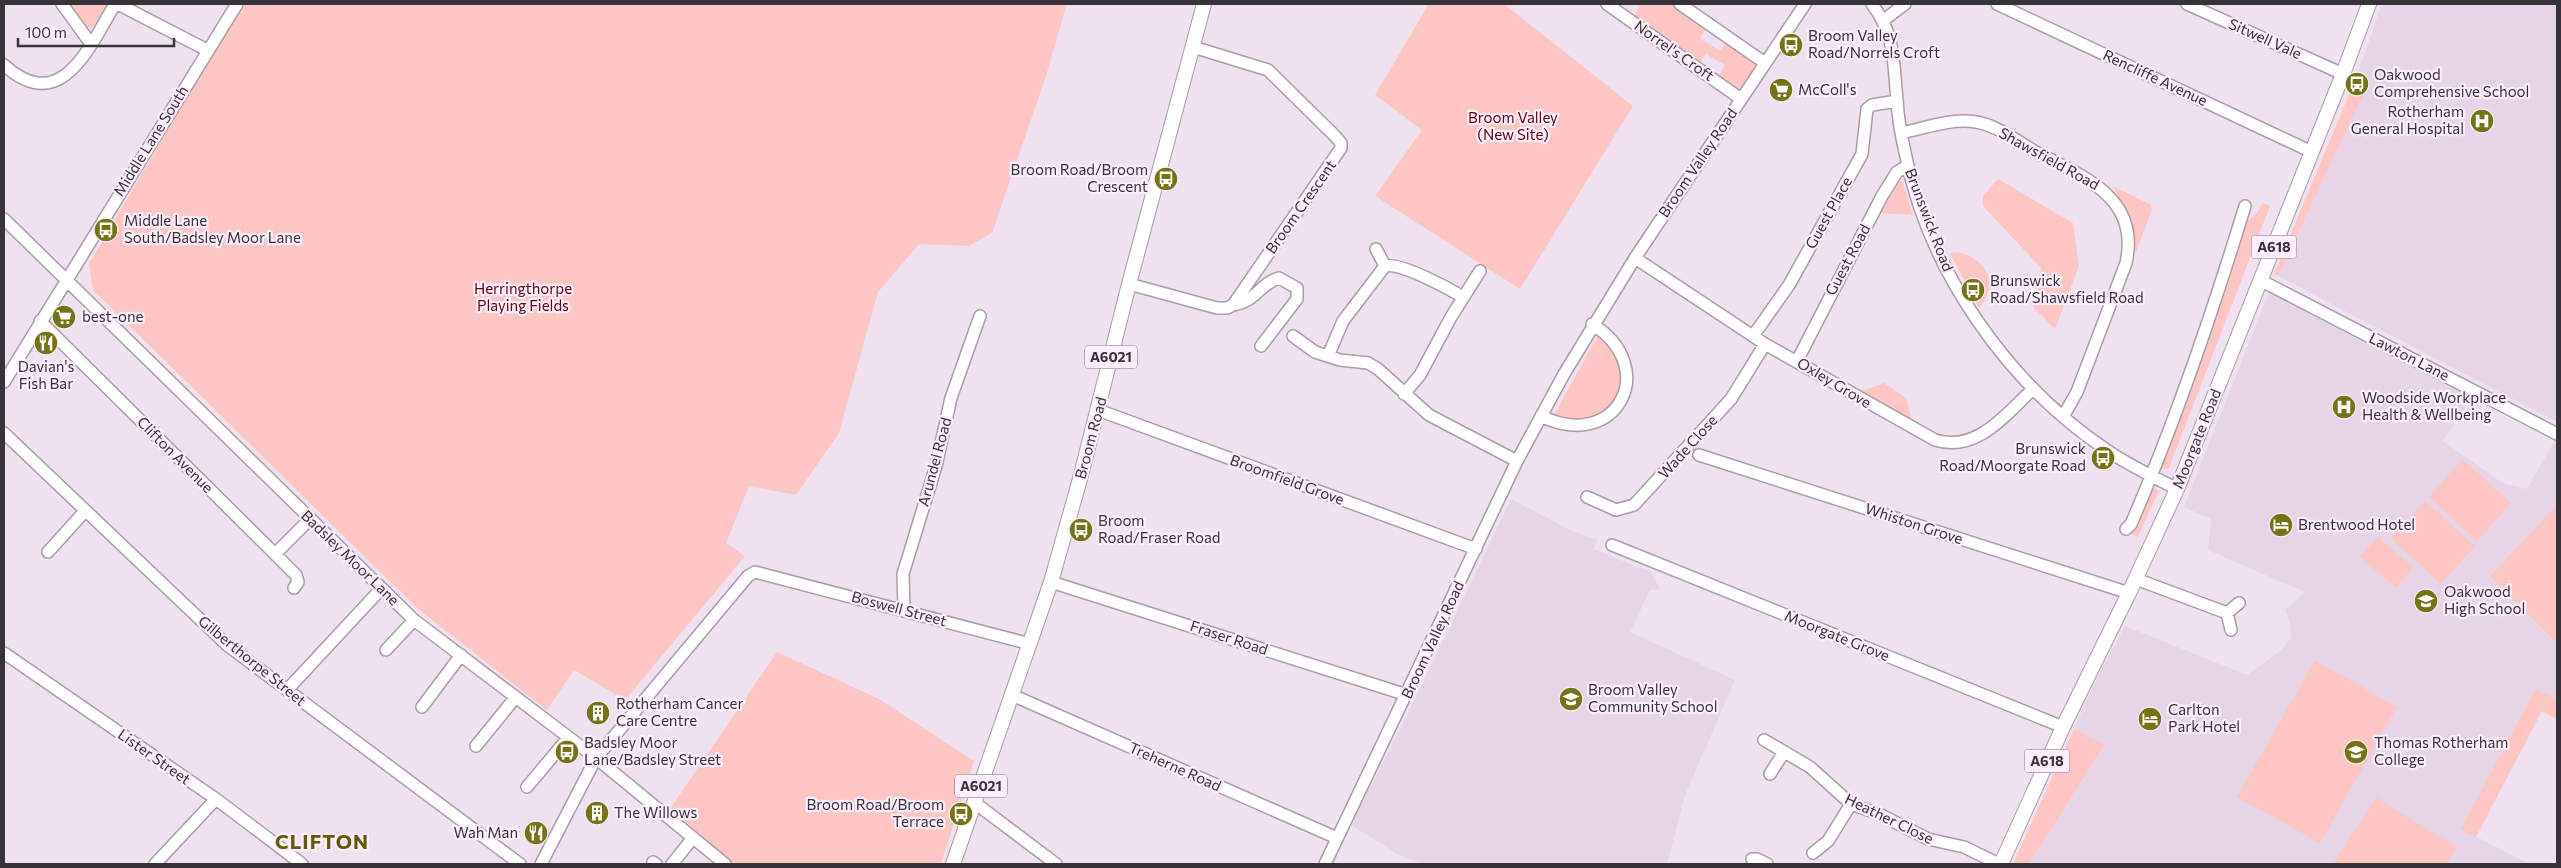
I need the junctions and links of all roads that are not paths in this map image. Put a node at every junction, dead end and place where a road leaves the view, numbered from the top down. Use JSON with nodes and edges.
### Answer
{"nodes":[{"id":1,"x":62,"y":4,"type":"edge"},
{"id":2,"x":117,"y":4,"type":"edge"},
{"id":3,"x":237,"y":4,"type":"edge"},
{"id":4,"x":1204,"y":4,"type":"edge"},
{"id":5,"x":1607,"y":4,"type":"edge"},
{"id":6,"x":1680,"y":4,"type":"edge"},
{"id":7,"x":1805,"y":4,"type":"edge"},
{"id":8,"x":1872,"y":4,"type":"edge"},
{"id":9,"x":1905,"y":4,"type":"edge"},
{"id":10,"x":1997,"y":4,"type":"edge"},
{"id":11,"x":2187,"y":4,"type":"edge"},
{"id":12,"x":2369,"y":4,"type":"edge"},
{"id":13,"x":1884,"y":20,"type":"junction"},
{"id":14,"x":91,"y":44,"type":"junction"},
{"id":15,"x":1193,"y":47,"type":"junction"},
{"id":16,"x":207,"y":50,"type":"junction"},
{"id":17,"x":1766,"y":63,"type":"junction"},
{"id":18,"x":4,"y":65,"type":"edge"},
{"id":19,"x":2343,"y":74,"type":"junction"},
{"id":20,"x":1741,"y":99,"type":"junction"},
{"id":21,"x":1897,"y":102,"type":"junction"},
{"id":22,"x":1901,"y":132,"type":"junction"},
{"id":23,"x":2312,"y":152,"type":"junction"},
{"id":24,"x":1907,"y":166,"type":"junction"},
{"id":25,"x":2246,"y":206,"type":"dead end"},
{"id":26,"x":4,"y":218,"type":"edge"},
{"id":27,"x":1376,"y":249,"type":"dead end"},
{"id":28,"x":1635,"y":258,"type":"junction"},
{"id":29,"x":1385,"y":266,"type":"junction"},
{"id":30,"x":1480,"y":271,"type":"dead end"},
{"id":31,"x":67,"y":279,"type":"junction"},
{"id":32,"x":2260,"y":280,"type":"junction"},
{"id":33,"x":1129,"y":284,"type":"junction"},
{"id":34,"x":1463,"y":297,"type":"junction"},
{"id":35,"x":1233,"y":305,"type":"junction"},
{"id":36,"x":980,"y":316,"type":"dead end"},
{"id":37,"x":40,"y":321,"type":"junction"},
{"id":38,"x":1592,"y":324,"type":"junction"},
{"id":39,"x":1293,"y":336,"type":"dead end"},
{"id":40,"x":1753,"y":336,"type":"junction"},
{"id":41,"x":1765,"y":344,"type":"junction"},
{"id":42,"x":1261,"y":346,"type":"dead end"},
{"id":43,"x":1328,"y":356,"type":"junction"},
{"id":44,"x":1797,"y":361,"type":"junction"},
{"id":45,"x":4,"y":382,"type":"edge"},
{"id":46,"x":2033,"y":389,"type":"junction"},
{"id":47,"x":1404,"y":394,"type":"junction"},
{"id":48,"x":1098,"y":410,"type":"junction"},
{"id":49,"x":1541,"y":416,"type":"junction"},
{"id":50,"x":2064,"y":416,"type":"junction"},
{"id":51,"x":4,"y":433,"type":"edge"},
{"id":52,"x":2557,"y":434,"type":"edge"},
{"id":53,"x":1700,"y":455,"type":"dead end"},
{"id":54,"x":1517,"y":461,"type":"junction"},
{"id":55,"x":2152,"y":476,"type":"junction"},
{"id":56,"x":2177,"y":489,"type":"junction"},
{"id":57,"x":1587,"y":497,"type":"dead end"},
{"id":58,"x":85,"y":511,"type":"junction"},
{"id":59,"x":310,"y":519,"type":"junction"},
{"id":60,"x":2126,"y":529,"type":"dead end"},
{"id":61,"x":1612,"y":545,"type":"dead end"},
{"id":62,"x":1476,"y":549,"type":"junction"},
{"id":63,"x":48,"y":552,"type":"dead end"},
{"id":64,"x":275,"y":554,"type":"junction"},
{"id":65,"x":2136,"y":579,"type":"junction"},
{"id":66,"x":1051,"y":582,"type":"junction"},
{"id":67,"x":294,"y":588,"type":"dead end"},
{"id":68,"x":381,"y":589,"type":"junction"},
{"id":69,"x":2129,"y":593,"type":"junction"},
{"id":70,"x":2239,"y":603,"type":"dead end"},
{"id":71,"x":904,"y":610,"type":"junction"},
{"id":72,"x":2227,"y":613,"type":"junction"},
{"id":73,"x":414,"y":620,"type":"junction"},
{"id":74,"x":2231,"y":630,"type":"dead end"},
{"id":75,"x":1030,"y":644,"type":"junction"},
{"id":76,"x":386,"y":650,"type":"dead end"},
{"id":77,"x":4,"y":652,"type":"edge"},
{"id":78,"x":461,"y":656,"type":"junction"},
{"id":79,"x":287,"y":690,"type":"junction"},
{"id":80,"x":1012,"y":695,"type":"junction"},
{"id":81,"x":1407,"y":695,"type":"junction"},
{"id":82,"x":515,"y":698,"type":"junction"},
{"id":83,"x":422,"y":707,"type":"dead end"},
{"id":84,"x":2063,"y":727,"type":"junction"},
{"id":85,"x":568,"y":738,"type":"junction"},
{"id":86,"x":1764,"y":740,"type":"dead end"},
{"id":87,"x":476,"y":746,"type":"dead end"},
{"id":88,"x":1784,"y":752,"type":"junction"},
{"id":89,"x":596,"y":758,"type":"junction"},
{"id":90,"x":1770,"y":774,"type":"dead end"},
{"id":91,"x":527,"y":787,"type":"dead end"},
{"id":92,"x":216,"y":800,"type":"junction"},
{"id":93,"x":975,"y":803,"type":"junction"},
{"id":94,"x":1851,"y":804,"type":"junction"},
{"id":95,"x":692,"y":838,"type":"junction"},
{"id":96,"x":1337,"y":838,"type":"junction"},
{"id":97,"x":1813,"y":853,"type":"dead end"},
{"id":98,"x":1752,"y":859,"type":"dead end"},
{"id":99,"x":155,"y":864,"type":"edge"},
{"id":100,"x":302,"y":864,"type":"edge"},
{"id":101,"x":520,"y":864,"type":"edge"},
{"id":102,"x":542,"y":864,"type":"edge"},
{"id":103,"x":672,"y":864,"type":"edge"},
{"id":104,"x":725,"y":864,"type":"edge"},
{"id":105,"x":953,"y":864,"type":"edge"},
{"id":106,"x":1056,"y":864,"type":"edge"},
{"id":107,"x":1325,"y":864,"type":"edge"},
{"id":108,"x":1767,"y":864,"type":"edge"},
{"id":109,"x":2000,"y":864,"type":"edge"}],
"edges":[{"from":1,"to":14,"type":"street"},
{"from":2,"to":14,"type":"street"},
{"from":2,"to":16,"type":"street"},
{"from":3,"to":16,"type":"street","name":"Middle Lane South"},
{"from":4,"to":15,"type":"main road","name":"Broom Road","number":"A6021"},
{"from":5,"to":20,"type":"street","name":"Norrel's Croft"},
{"from":6,"to":17,"type":"street"},
{"from":7,"to":17,"type":"street","name":"Broom Valley Road"},
{"from":8,"to":13,"type":"street","name":"Brunswick Road"},
{"from":9,"to":13,"type":"street"},
{"from":10,"to":23,"type":"street","name":"Rencliffe Avenue"},
{"from":11,"to":19,"type":"street","name":"Sitwell Vale"},
{"from":12,"to":19,"type":"main road","name":"Moorgate Road","number":"A618"},
{"from":13,"to":21,"type":"street","name":"Brunswick Road"},
{"from":14,"to":18,"type":"street"},
{"from":15,"to":33,"type":"main road","name":"Broom Road","number":"A6021"},
{"from":15,"to":35,"type":"street","name":"Broom Crescent"},
{"from":16,"to":31,"type":"street","name":"Middle Lane South"},
{"from":17,"to":20,"type":"street","name":"Broom Valley Road"},
{"from":19,"to":23,"type":"main road","name":"Moorgate Road","number":"A618"},
{"from":20,"to":28,"type":"street","name":"Broom Valley Road"},
{"from":21,"to":22,"type":"street","name":"Brunswick Road"},
{"from":21,"to":40,"type":"street","name":"Guest Place"},
{"from":22,"to":24,"type":"street","name":"Brunswick Road"},
{"from":22,"to":50,"type":"street","name":"Shawsfield Road"},
{"from":23,"to":32,"type":"main road","name":"Moorgate Road","number":"A618"},
{"from":24,"to":44,"type":"street","name":"Guest Road"},
{"from":24,"to":46,"type":"street","name":"Brunswick Road"},
{"from":25,"to":55,"type":"street","name":"Moorgate Road"},
{"from":26,"to":31,"type":"street","name":"Badsley Moor Lane"},
{"from":27,"to":29,"type":"street"},
{"from":28,"to":38,"type":"street","name":"Broom Valley Road"},
{"from":28,"to":40,"type":"street","name":"Oxley Grove"},
{"from":29,"to":34,"type":"street"},
{"from":29,"to":43,"type":"street"},
{"from":30,"to":34,"type":"street"},
{"from":31,"to":37,"type":"street","name":"Middle Lane South"},
{"from":31,"to":59,"type":"street","name":"Badsley Moor Lane"},
{"from":32,"to":52,"type":"street","name":"Lawton Lane"},
{"from":32,"to":56,"type":"main road","name":"Moorgate Road","number":"A618"},
{"from":33,"to":35,"type":"street"},
{"from":33,"to":48,"type":"main road","name":"Broom Road","number":"A6021"},
{"from":34,"to":47,"type":"street"},
{"from":35,"to":42,"type":"street"},
{"from":36,"to":71,"type":"street","name":"Arundel Road"},
{"from":37,"to":45,"type":"street","name":"Middle Lane South"},
{"from":37,"to":64,"type":"street","name":"Clifton Avenue"},
{"from":38,"to":49,"type":"street","name":"Broom Valley Road"},
{"from":38,"to":49,"type":"street"},
{"from":39,"to":43,"type":"street"},
{"from":40,"to":41,"type":"street","name":"Oxley Grove"},
{"from":41,"to":44,"type":"street","name":"Oxley Grove"},
{"from":41,"to":57,"type":"street","name":"Wade Close"},
{"from":43,"to":47,"type":"street"},
{"from":44,"to":46,"type":"street","name":"Oxley Grove"},
{"from":46,"to":50,"type":"street","name":"Brunswick Road"},
{"from":47,"to":54,"type":"street"},
{"from":48,"to":62,"type":"street","name":"Broomfield Grove"},
{"from":48,"to":66,"type":"main road","name":"Broom Road","number":"A6021"},
{"from":49,"to":54,"type":"street","name":"Broom Valley Road"},
{"from":50,"to":55,"type":"street","name":"Brunswick Road"},
{"from":51,"to":58,"type":"street","name":"Gilberthorpe Street"},
{"from":53,"to":69,"type":"street","name":"Whiston Grove"},
{"from":54,"to":62,"type":"street","name":"Broom Valley Road"},
{"from":55,"to":56,"type":"street","name":"Brunswick Road"},
{"from":55,"to":60,"type":"street","name":"Moorgate Road"},
{"from":56,"to":65,"type":"main road","name":"Moorgate Road","number":"A618"},
{"from":58,"to":63,"type":"street"},
{"from":58,"to":79,"type":"street","name":"Gilberthorpe Street"},
{"from":59,"to":64,"type":"street"},
{"from":59,"to":68,"type":"street","name":"Badsley Moor Lane"},
{"from":61,"to":84,"type":"street","name":"Moorgate Grove"},
{"from":62,"to":81,"type":"street","name":"Broom Valley Road"},
{"from":64,"to":67,"type":"street","name":"Clifton Avenue"},
{"from":65,"to":69,"type":"main road","name":"Moorgate Road","number":"A618"},
{"from":65,"to":72,"type":"street"},
{"from":66,"to":75,"type":"main road","name":"Broom Road","number":"A6021"},
{"from":66,"to":81,"type":"street","name":"Fraser Road"},
{"from":68,"to":73,"type":"street","name":"Badsley Moor Lane"},
{"from":68,"to":79,"type":"street"},
{"from":69,"to":84,"type":"main road","name":"Moorgate Road","number":"A618"},
{"from":70,"to":72,"type":"street"},
{"from":71,"to":75,"type":"street","name":"Boswell Street"},
{"from":71,"to":89,"type":"street","name":"Boswell Street"},
{"from":72,"to":74,"type":"street"},
{"from":73,"to":76,"type":"street"},
{"from":73,"to":78,"type":"street","name":"Badsley Moor Lane"},
{"from":75,"to":80,"type":"main road","name":"Broom Road","number":"A6021"},
{"from":77,"to":92,"type":"street","name":"Lister Street"},
{"from":78,"to":82,"type":"street","name":"Badsley Moor Lane"},
{"from":78,"to":83,"type":"street"},
{"from":79,"to":101,"type":"street","name":"Gilberthorpe Street"},
{"from":80,"to":93,"type":"main road","name":"Broom Road","number":"A6021"},
{"from":80,"to":96,"type":"street","name":"Treherne Road"},
{"from":81,"to":96,"type":"street","name":"Broom Valley Road"},
{"from":82,"to":85,"type":"street","name":"Badsley Moor Lane"},
{"from":82,"to":87,"type":"street"},
{"from":84,"to":109,"type":"main road","name":"Moorgate Road","number":"A618"},
{"from":85,"to":89,"type":"street","name":"Badsley Moor Lane"},
{"from":85,"to":91,"type":"street"},
{"from":86,"to":88,"type":"street","name":"Heather Close"},
{"from":88,"to":90,"type":"street"},
{"from":88,"to":94,"type":"street","name":"Heather Close"},
{"from":89,"to":95,"type":"street","name":"Badsley Moor Lane"},
{"from":89,"to":102,"type":"street"},
{"from":92,"to":99,"type":"street"},
{"from":92,"to":100,"type":"street","name":"Lister Street"},
{"from":93,"to":105,"type":"main road","name":"Broom Road","number":"A6021"},
{"from":93,"to":106,"type":"street"},
{"from":94,"to":97,"type":"street"},
{"from":94,"to":109,"type":"street","name":"Heather Close"},
{"from":95,"to":103,"type":"street"},
{"from":95,"to":104,"type":"street","name":"Badsley Moor Lane"},
{"from":96,"to":107,"type":"street","name":"Broom Valley Road"},
{"from":98,"to":108,"type":"street"}]}
